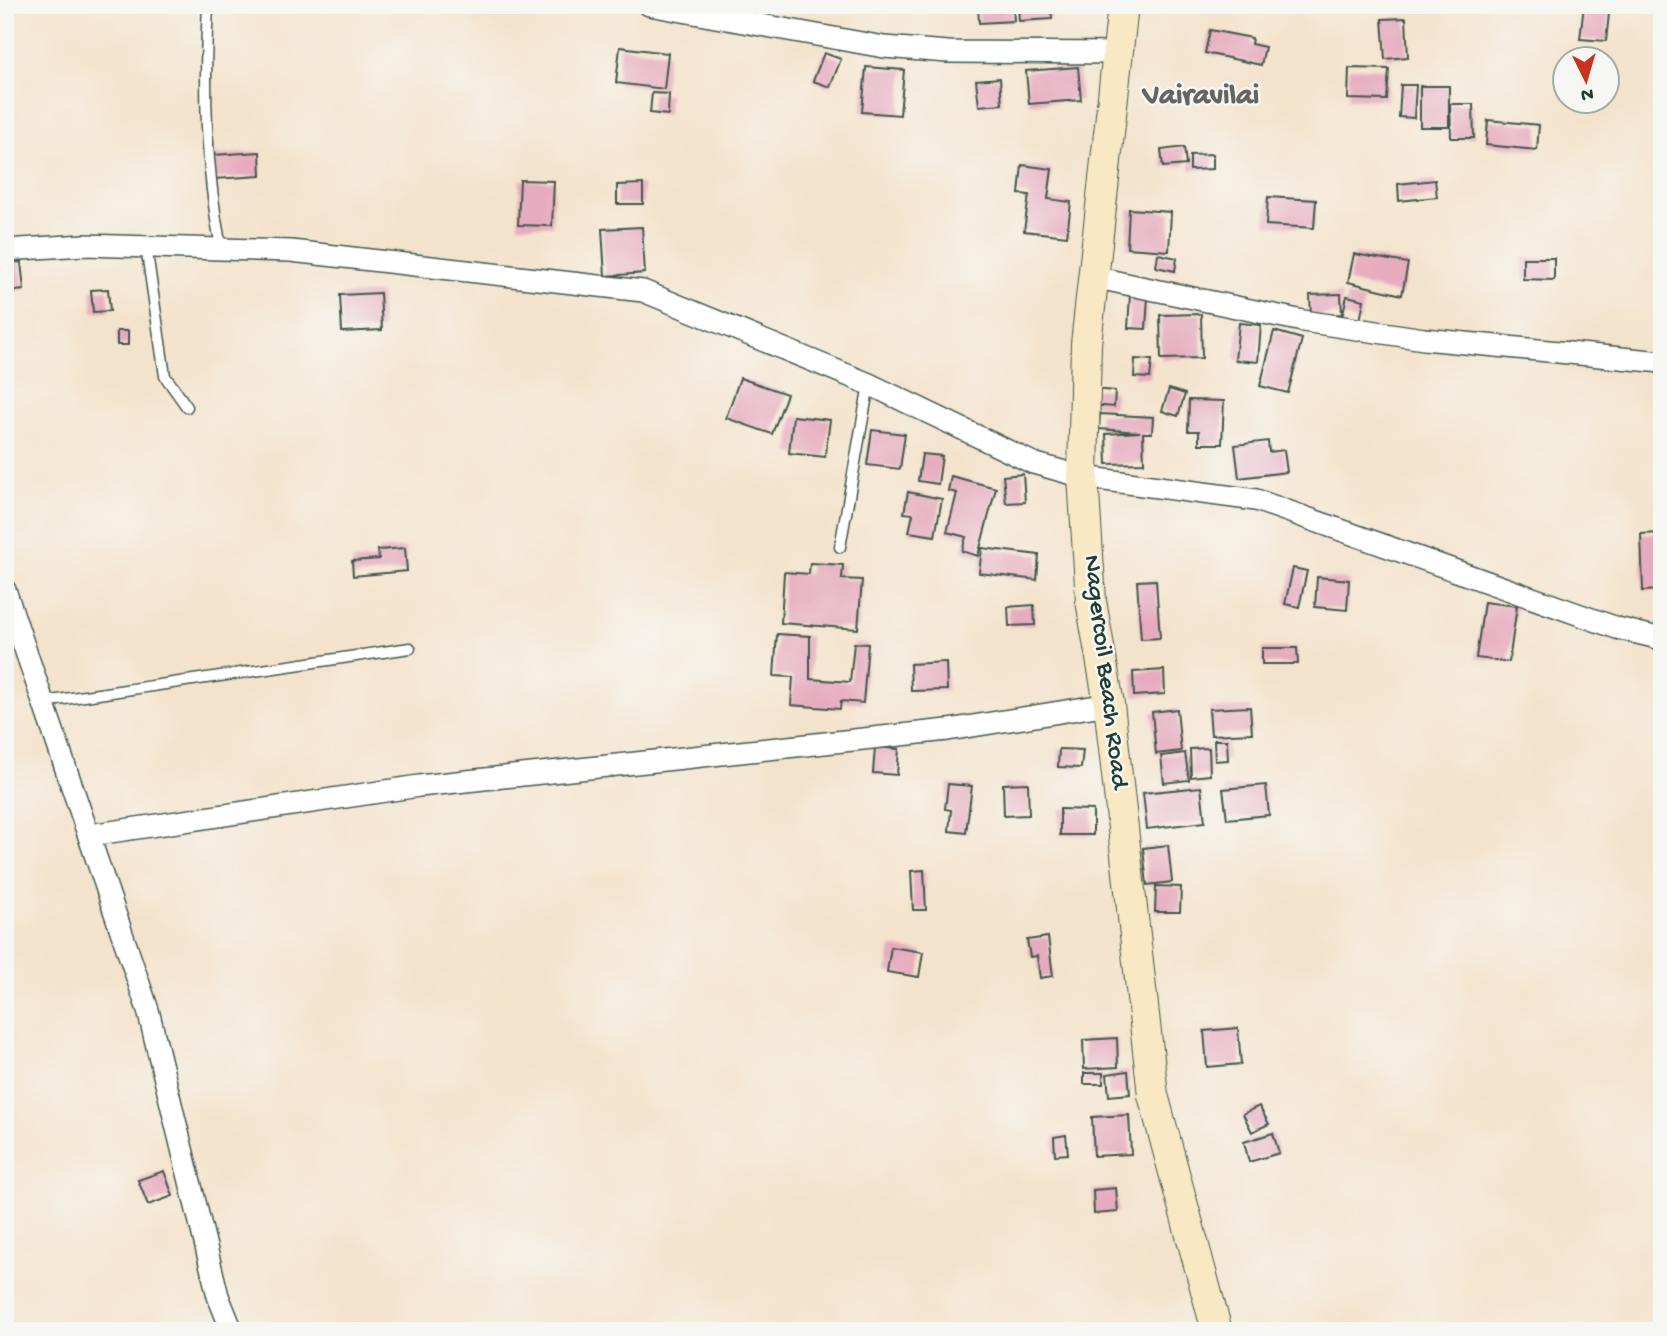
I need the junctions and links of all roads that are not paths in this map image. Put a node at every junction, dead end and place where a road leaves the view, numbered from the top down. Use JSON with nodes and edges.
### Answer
{"nodes":[{"id":1,"x":208,"y":5,"type":"edge"},
{"id":2,"x":649,"y":5,"type":"edge"},
{"id":3,"x":1123,"y":5,"type":"edge"},
{"id":4,"x":1119,"y":53,"type":"junction"},
{"id":5,"x":146,"y":246,"type":"junction"},
{"id":6,"x":221,"y":248,"type":"junction"},
{"id":7,"x":5,"y":250,"type":"edge"},
{"id":8,"x":1093,"y":277,"type":"junction"},
{"id":9,"x":1662,"y":362,"type":"edge"},
{"id":10,"x":869,"y":384,"type":"junction"},
{"id":11,"x":187,"y":407,"type":"dead end"},
{"id":12,"x":1083,"y":477,"type":"junction"},
{"id":13,"x":840,"y":547,"type":"dead end"},
{"id":14,"x":5,"y":590,"type":"edge"},
{"id":15,"x":1662,"y":639,"type":"edge"},
{"id":16,"x":410,"y":648,"type":"dead end"},
{"id":17,"x":44,"y":702,"type":"junction"},
{"id":18,"x":1109,"y":704,"type":"junction"},
{"id":19,"x":90,"y":835,"type":"junction"},
{"id":20,"x":232,"y":1331,"type":"edge"},
{"id":21,"x":1217,"y":1331,"type":"edge"}],
"edges":[{"from":1,"to":6,"type":"lane"},
{"from":2,"to":4,"type":"street"},
{"from":3,"to":4,"type":"main road","name":"Nagercoil Beach Road"},
{"from":4,"to":8,"type":"main road","name":"Nagercoil Beach Road"},
{"from":5,"to":6,"type":"street"},
{"from":5,"to":7,"type":"street"},
{"from":5,"to":11,"type":"lane"},
{"from":6,"to":10,"type":"street"},
{"from":8,"to":9,"type":"street"},
{"from":8,"to":12,"type":"main road","name":"Nagercoil Beach Road"},
{"from":10,"to":12,"type":"street"},
{"from":10,"to":13,"type":"lane"},
{"from":12,"to":15,"type":"street"},
{"from":12,"to":18,"type":"main road","name":"Nagercoil Beach Road"},
{"from":14,"to":17,"type":"street"},
{"from":16,"to":17,"type":"lane"},
{"from":17,"to":19,"type":"street"},
{"from":18,"to":19,"type":"street"},
{"from":18,"to":21,"type":"main road","name":"Nagercoil Beach Road"},
{"from":19,"to":20,"type":"street"}]}
